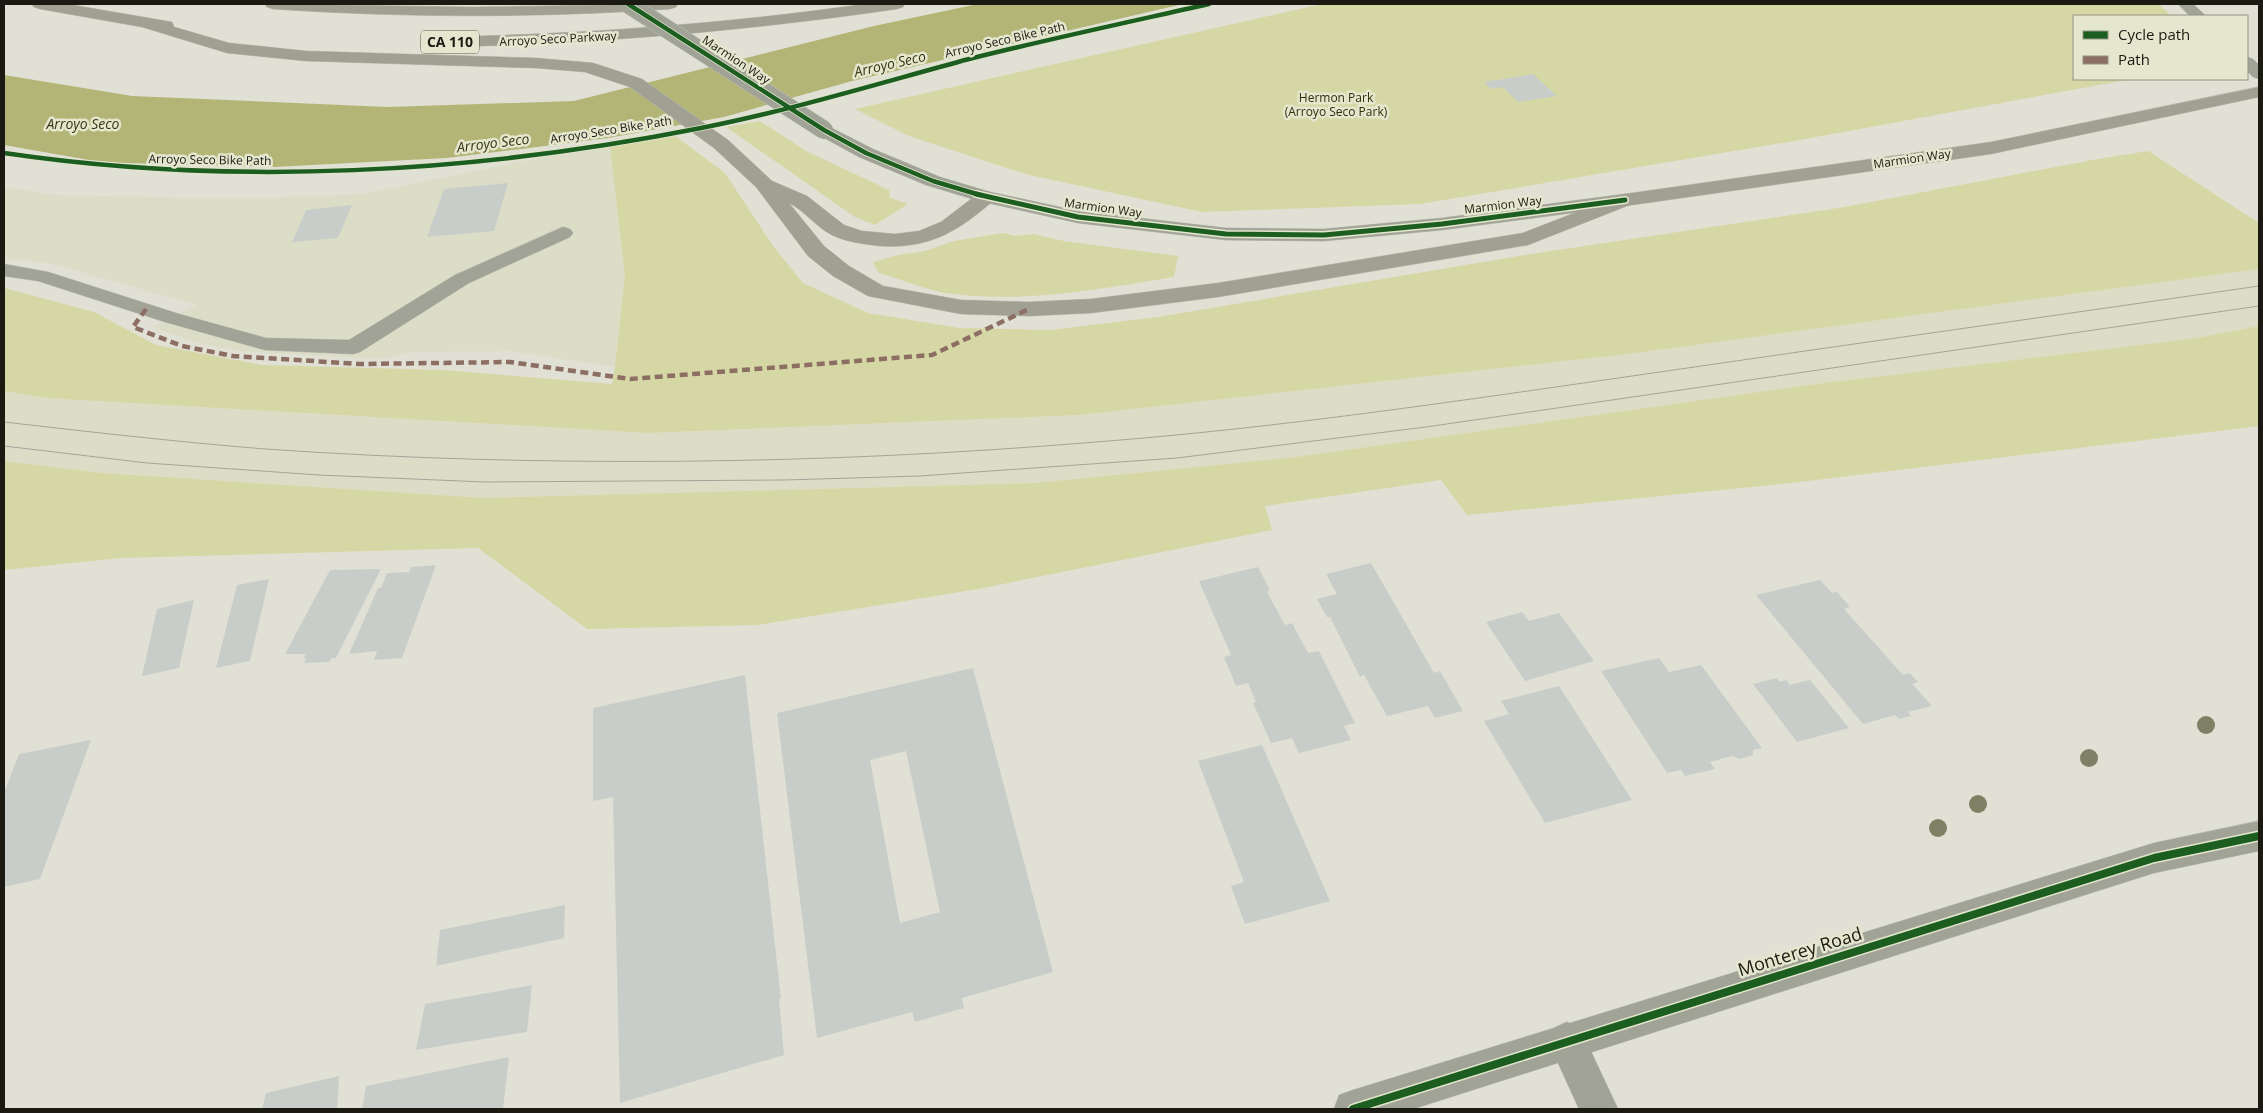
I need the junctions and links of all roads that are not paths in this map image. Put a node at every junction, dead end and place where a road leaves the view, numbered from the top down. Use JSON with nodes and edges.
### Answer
{"nodes":[{"id":1,"x":40,"y":4,"type":"edge"},
{"id":2,"x":273,"y":4,"type":"edge"},
{"id":3,"x":628,"y":4,"type":"edge"},
{"id":4,"x":670,"y":4,"type":"edge"},
{"id":5,"x":897,"y":4,"type":"edge"},
{"id":6,"x":2185,"y":4,"type":"edge"},
{"id":7,"x":2197,"y":15,"type":"edge"},
{"id":8,"x":148,"y":24,"type":"junction"},
{"id":9,"x":425,"y":42,"type":"dead end"},
{"id":10,"x":406,"y":43,"type":"dead end"},
{"id":11,"x":2248,"y":63,"type":"edge"},
{"id":12,"x":2259,"y":74,"type":"edge"},
{"id":13,"x":2259,"y":92,"type":"edge"},
{"id":14,"x":763,"y":183,"type":"junction"},
{"id":15,"x":986,"y":197,"type":"junction"},
{"id":16,"x":1625,"y":200,"type":"junction"},
{"id":17,"x":563,"y":233,"type":"dead end"},
{"id":18,"x":4,"y":270,"type":"edge"},
{"id":19,"x":2259,"y":836,"type":"edge"},
{"id":20,"x":1567,"y":1041,"type":"junction"},
{"id":21,"x":1352,"y":1109,"type":"edge"},
{"id":22,"x":1599,"y":1109,"type":"edge"}],
"edges":[{"from":1,"to":8,"type":"highway","number":"CA 110"},
{"from":2,"to":4,"type":"highway","name":"Arroyo Seco Parkway","number":"CA 110"},
{"from":3,"to":15,"type":"street","name":"Marmion Way","bridge":true},
{"from":5,"to":9,"type":"highway","name":"Arroyo Seco Parkway","number":"CA 110"},
{"from":6,"to":7,"type":"lane"},
{"from":8,"to":10,"type":"highway","number":"CA 110"},
{"from":8,"to":14,"type":"highway"},
{"from":11,"to":12,"type":"lane"},
{"from":13,"to":16,"type":"main road","name":"Marmion Way"},
{"from":14,"to":15,"type":"highway"},
{"from":14,"to":16,"type":"highway"},
{"from":15,"to":16,"type":"street","name":"Marmion Way"},
{"from":17,"to":18,"type":"lane"},
{"from":19,"to":20,"type":"street","name":"Monterey Road"},
{"from":20,"to":21,"type":"street","name":"Monterey Road"},
{"from":20,"to":22,"type":"street"}]}
